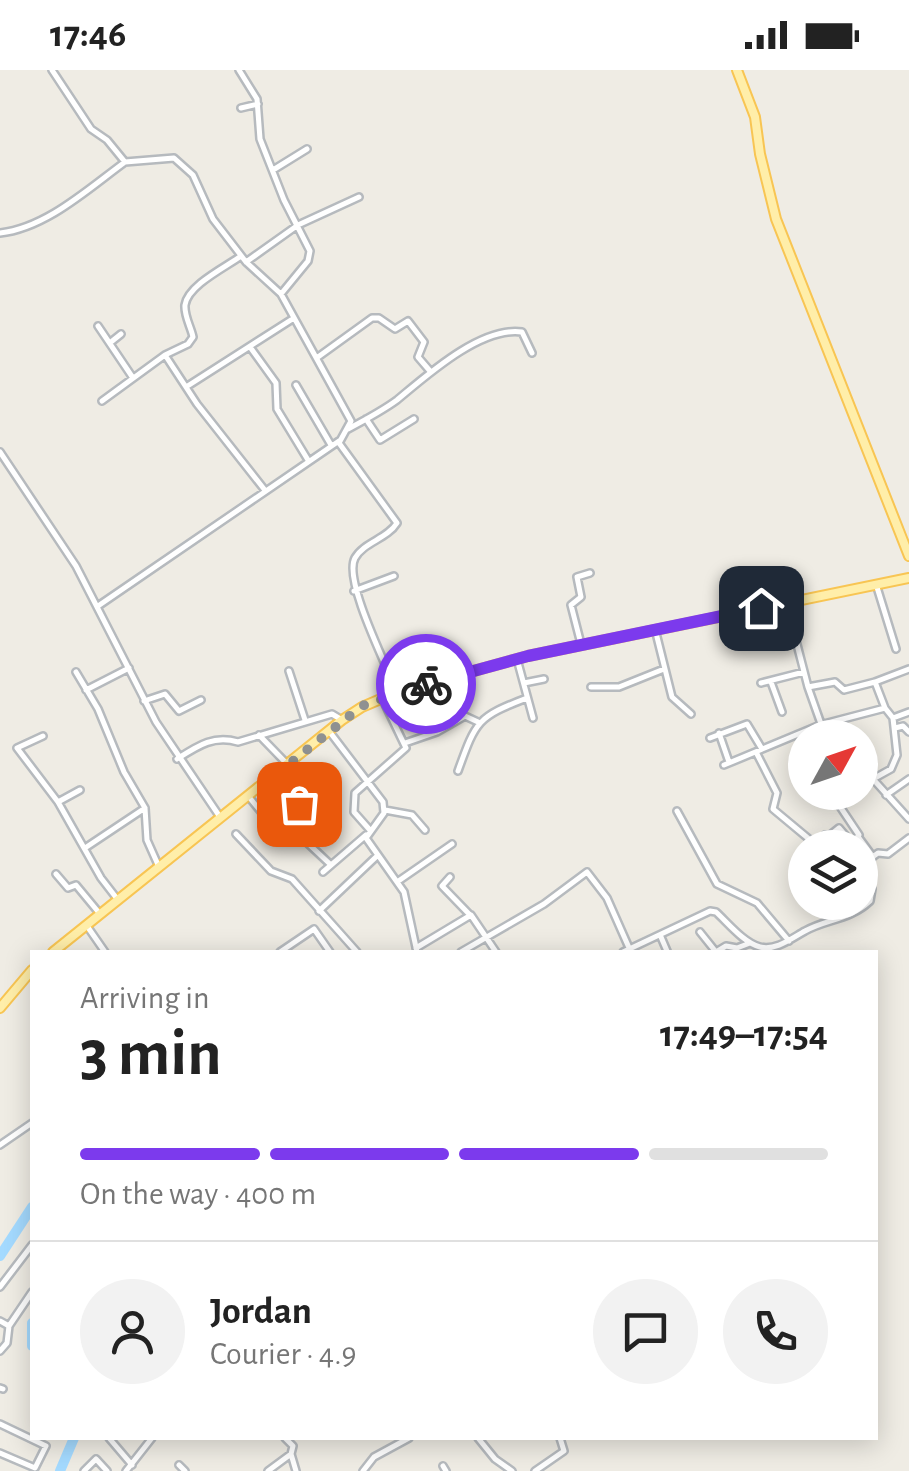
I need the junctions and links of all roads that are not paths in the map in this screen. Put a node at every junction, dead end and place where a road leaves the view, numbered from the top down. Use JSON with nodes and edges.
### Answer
{"nodes":[{"id":1,"x":52,"y":70,"type":"edge"},
{"id":2,"x":238,"y":70,"type":"edge"},
{"id":3,"x":737,"y":70,"type":"edge"},
{"id":4,"x":258,"y":104,"type":"junction"},
{"id":5,"x":241,"y":108,"type":"dead end"},
{"id":6,"x":308,"y":150,"type":"dead end"},
{"id":7,"x":125,"y":162,"type":"junction"},
{"id":8,"x":273,"y":170,"type":"junction"},
{"id":9,"x":360,"y":197,"type":"dead end"},
{"id":10,"x":298,"y":225,"type":"junction"},
{"id":11,"x":0,"y":233,"type":"edge"},
{"id":12,"x":243,"y":258,"type":"junction"},
{"id":13,"x":281,"y":294,"type":"junction"},
{"id":14,"x":294,"y":318,"type":"junction"},
{"id":15,"x":98,"y":326,"type":"dead end"},
{"id":16,"x":121,"y":334,"type":"dead end"},
{"id":17,"x":111,"y":342,"type":"junction"},
{"id":18,"x":250,"y":348,"type":"junction"},
{"id":19,"x":532,"y":353,"type":"dead end"},
{"id":20,"x":165,"y":355,"type":"junction"},
{"id":21,"x":318,"y":357,"type":"junction"},
{"id":22,"x":430,"y":371,"type":"junction"},
{"id":23,"x":133,"y":378,"type":"junction"},
{"id":24,"x":296,"y":385,"type":"dead end"},
{"id":25,"x":186,"y":387,"type":"junction"},
{"id":26,"x":102,"y":401,"type":"dead end"},
{"id":27,"x":414,"y":418,"type":"dead end"},
{"id":28,"x":366,"y":419,"type":"junction"},
{"id":29,"x":348,"y":429,"type":"junction"},
{"id":30,"x":339,"y":440,"type":"junction"},
{"id":31,"x":331,"y":445,"type":"junction"},
{"id":32,"x":0,"y":452,"type":"edge"},
{"id":33,"x":308,"y":460,"type":"junction"},
{"id":34,"x":265,"y":490,"type":"junction"},
{"id":35,"x":909,"y":556,"type":"edge"},
{"id":36,"x":590,"y":573,"type":"dead end"},
{"id":37,"x":394,"y":576,"type":"dead end"},
{"id":38,"x":909,"y":578,"type":"edge"},
{"id":39,"x":876,"y":584,"type":"junction"},
{"id":40,"x":354,"y":590,"type":"junction"},
{"id":41,"x":786,"y":602,"type":"junction"},
{"id":42,"x":97,"y":607,"type":"junction"},
{"id":43,"x":655,"y":630,"type":"junction"},
{"id":44,"x":582,"y":646,"type":"junction"},
{"id":45,"x":896,"y":648,"type":"dead end"},
{"id":46,"x":516,"y":659,"type":"junction"},
{"id":47,"x":129,"y":668,"type":"junction"},
{"id":48,"x":664,"y":669,"type":"junction"},
{"id":49,"x":909,"y":669,"type":"edge"},
{"id":50,"x":288,"y":670,"type":"dead end"},
{"id":51,"x":76,"y":672,"type":"dead end"},
{"id":52,"x":804,"y":672,"type":"junction"},
{"id":53,"x":544,"y":679,"type":"dead end"},
{"id":54,"x":770,"y":681,"type":"junction"},
{"id":55,"x":875,"y":682,"type":"junction"},
{"id":56,"x":524,"y":683,"type":"junction"},
{"id":57,"x":761,"y":683,"type":"dead end"},
{"id":58,"x":591,"y":686,"type":"dead end"},
{"id":59,"x":808,"y":687,"type":"junction"},
{"id":60,"x":86,"y":690,"type":"junction"},
{"id":61,"x":398,"y":692,"type":"junction"},
{"id":62,"x":381,"y":698,"type":"junction"},
{"id":63,"x":527,"y":698,"type":"junction"},
{"id":64,"x":201,"y":700,"type":"dead end"},
{"id":65,"x":144,"y":701,"type":"junction"},
{"id":66,"x":885,"y":708,"type":"junction"},
{"id":67,"x":782,"y":712,"type":"dead end"},
{"id":68,"x":909,"y":712,"type":"edge"},
{"id":69,"x":691,"y":714,"type":"dead end"},
{"id":70,"x":533,"y":718,"type":"dead end"},
{"id":71,"x":893,"y":718,"type":"junction"},
{"id":72,"x":305,"y":720,"type":"junction"},
{"id":73,"x":342,"y":720,"type":"junction"},
{"id":74,"x":818,"y":720,"type":"edge"},
{"id":75,"x":846,"y":720,"type":"edge"},
{"id":76,"x":478,"y":722,"type":"junction"},
{"id":77,"x":895,"y":728,"type":"junction"},
{"id":78,"x":329,"y":731,"type":"junction"},
{"id":79,"x":909,"y":732,"type":"edge"},
{"id":80,"x":719,"y":733,"type":"junction"},
{"id":81,"x":258,"y":735,"type":"junction"},
{"id":82,"x":43,"y":736,"type":"dead end"},
{"id":83,"x":710,"y":738,"type":"dead end"},
{"id":84,"x":788,"y":739,"type":"edge"},
{"id":85,"x":406,"y":743,"type":"junction"},
{"id":86,"x":759,"y":751,"type":"junction"},
{"id":87,"x":178,"y":759,"type":"junction"},
{"id":88,"x":290,"y":763,"type":"junction"},
{"id":89,"x":458,"y":770,"type":"dead end"},
{"id":90,"x":878,"y":776,"type":"edge"},
{"id":91,"x":271,"y":779,"type":"junction"},
{"id":92,"x":909,"y":780,"type":"edge"},
{"id":93,"x":367,"y":784,"type":"junction"},
{"id":94,"x":878,"y":785,"type":"edge"},
{"id":95,"x":80,"y":790,"type":"dead end"},
{"id":96,"x":886,"y":795,"type":"junction"},
{"id":97,"x":249,"y":797,"type":"junction"},
{"id":98,"x":58,"y":802,"type":"junction"},
{"id":99,"x":145,"y":808,"type":"junction"},
{"id":100,"x":384,"y":810,"type":"junction"},
{"id":101,"x":676,"y":811,"type":"dead end"},
{"id":102,"x":220,"y":819,"type":"junction"},
{"id":103,"x":909,"y":819,"type":"edge"},
{"id":104,"x":425,"y":830,"type":"dead end"},
{"id":105,"x":799,"y":830,"type":"edge"},
{"id":106,"x":367,"y":832,"type":"junction"},
{"id":107,"x":236,"y":834,"type":"dead end"},
{"id":108,"x":909,"y":838,"type":"edge"},
{"id":109,"x":452,"y":844,"type":"dead end"},
{"id":110,"x":84,"y":848,"type":"junction"},
{"id":111,"x":378,"y":856,"type":"junction"},
{"id":112,"x":878,"y":856,"type":"edge"},
{"id":113,"x":331,"y":865,"type":"junction"},
{"id":114,"x":158,"y":866,"type":"junction"},
{"id":115,"x":323,"y":872,"type":"dead end"},
{"id":116,"x":56,"y":874,"type":"dead end"},
{"id":117,"x":450,"y":878,"type":"dead end"},
{"id":118,"x":397,"y":882,"type":"junction"},
{"id":119,"x":118,"y":900,"type":"junction"},
{"id":120,"x":319,"y":910,"type":"junction"},
{"id":121,"x":100,"y":914,"type":"junction"},
{"id":122,"x":470,"y":915,"type":"junction"},
{"id":123,"x":836,"y":920,"type":"edge"},
{"id":124,"x":87,"y":926,"type":"junction"},
{"id":125,"x":700,"y":932,"type":"dead end"},
{"id":126,"x":487,"y":937,"type":"junction"},
{"id":127,"x":662,"y":937,"type":"junction"},
{"id":128,"x":789,"y":941,"type":"junction"},
{"id":129,"x":751,"y":942,"type":"junction"},
{"id":130,"x":59,"y":950,"type":"edge"},
{"id":131,"x":104,"y":950,"type":"edge"},
{"id":132,"x":283,"y":950,"type":"edge"},
{"id":133,"x":327,"y":950,"type":"edge"},
{"id":134,"x":355,"y":950,"type":"edge"},
{"id":135,"x":416,"y":950,"type":"edge"},
{"id":136,"x":464,"y":950,"type":"edge"},
{"id":137,"x":495,"y":950,"type":"edge"},
{"id":138,"x":626,"y":950,"type":"edge"},
{"id":139,"x":632,"y":950,"type":"edge"},
{"id":140,"x":668,"y":950,"type":"edge"},
{"id":141,"x":714,"y":950,"type":"edge"},
{"id":142,"x":719,"y":950,"type":"edge"},
{"id":143,"x":30,"y":975,"type":"edge"},
{"id":144,"x":0,"y":1008,"type":"edge"},
{"id":145,"x":30,"y":1124,"type":"edge"},
{"id":146,"x":0,"y":1145,"type":"edge"},
{"id":147,"x":30,"y":1247,"type":"edge"},
{"id":148,"x":0,"y":1287,"type":"edge"},
{"id":149,"x":30,"y":1295,"type":"edge"},
{"id":150,"x":0,"y":1320,"type":"edge"},
{"id":151,"x":9,"y":1326,"type":"junction"},
{"id":152,"x":0,"y":1352,"type":"edge"},
{"id":153,"x":0,"y":1424,"type":"edge"},
{"id":154,"x":30,"y":1438,"type":"edge"},
{"id":155,"x":33,"y":1440,"type":"edge"},
{"id":156,"x":111,"y":1440,"type":"edge"},
{"id":157,"x":142,"y":1440,"type":"edge"},
{"id":158,"x":150,"y":1440,"type":"edge"},
{"id":159,"x":288,"y":1440,"type":"edge"},
{"id":160,"x":300,"y":1440,"type":"edge"},
{"id":161,"x":405,"y":1440,"type":"edge"},
{"id":162,"x":481,"y":1440,"type":"edge"},
{"id":163,"x":561,"y":1440,"type":"edge"},
{"id":164,"x":146,"y":1444,"type":"junction"},
{"id":165,"x":293,"y":1446,"type":"junction"},
{"id":166,"x":0,"y":1453,"type":"edge"},
{"id":167,"x":291,"y":1454,"type":"junction"},
{"id":168,"x":132,"y":1465,"type":"junction"},
{"id":169,"x":84,"y":1471,"type":"edge"},
{"id":170,"x":108,"y":1471,"type":"edge"},
{"id":171,"x":126,"y":1471,"type":"edge"},
{"id":172,"x":268,"y":1471,"type":"edge"},
{"id":173,"x":296,"y":1471,"type":"edge"},
{"id":174,"x":363,"y":1471,"type":"edge"},
{"id":175,"x":512,"y":1471,"type":"edge"},
{"id":176,"x":535,"y":1471,"type":"edge"}],
"edges":[{"from":1,"to":7,"type":"street"},
{"from":2,"to":4,"type":"street"},
{"from":3,"to":35,"type":"main road"},
{"from":4,"to":5,"type":"street"},
{"from":4,"to":8,"type":"street"},
{"from":6,"to":8,"type":"street"},
{"from":7,"to":11,"type":"street"},
{"from":7,"to":12,"type":"street"},
{"from":8,"to":10,"type":"street"},
{"from":9,"to":10,"type":"street"},
{"from":10,"to":12,"type":"street"},
{"from":10,"to":13,"type":"street"},
{"from":12,"to":13,"type":"street"},
{"from":12,"to":20,"type":"street"},
{"from":13,"to":14,"type":"street"},
{"from":14,"to":18,"type":"street"},
{"from":14,"to":21,"type":"street"},
{"from":15,"to":17,"type":"street"},
{"from":16,"to":17,"type":"street"},
{"from":17,"to":23,"type":"street"},
{"from":18,"to":25,"type":"street"},
{"from":18,"to":33,"type":"street"},
{"from":19,"to":22,"type":"street"},
{"from":20,"to":23,"type":"street"},
{"from":20,"to":25,"type":"street"},
{"from":21,"to":22,"type":"street"},
{"from":21,"to":29,"type":"street"},
{"from":22,"to":28,"type":"street"},
{"from":23,"to":26,"type":"street"},
{"from":24,"to":31,"type":"street"},
{"from":25,"to":34,"type":"street"},
{"from":27,"to":28,"type":"street"},
{"from":28,"to":29,"type":"street"},
{"from":29,"to":30,"type":"street"},
{"from":30,"to":31,"type":"street"},
{"from":30,"to":40,"type":"street"},
{"from":31,"to":33,"type":"street"},
{"from":32,"to":42,"type":"street"},
{"from":33,"to":34,"type":"street"},
{"from":34,"to":42,"type":"street"},
{"from":36,"to":44,"type":"street"},
{"from":37,"to":40,"type":"street"},
{"from":38,"to":39,"type":"main road"},
{"from":39,"to":41,"type":"main road"},
{"from":39,"to":45,"type":"street"},
{"from":40,"to":61,"type":"street"},
{"from":41,"to":43,"type":"main road"},
{"from":41,"to":52,"type":"street"},
{"from":42,"to":47,"type":"street"},
{"from":43,"to":44,"type":"main road"},
{"from":43,"to":48,"type":"street"},
{"from":44,"to":46,"type":"main road"},
{"from":46,"to":56,"type":"street"},
{"from":46,"to":61,"type":"main road"},
{"from":47,"to":60,"type":"street"},
{"from":47,"to":65,"type":"street"},
{"from":48,"to":58,"type":"street"},
{"from":48,"to":69,"type":"street"},
{"from":49,"to":55,"type":"street"},
{"from":50,"to":72,"type":"street"},
{"from":51,"to":60,"type":"street"},
{"from":52,"to":54,"type":"street"},
{"from":52,"to":59,"type":"street"},
{"from":53,"to":56,"type":"street"},
{"from":54,"to":57,"type":"street"},
{"from":54,"to":67,"type":"street"},
{"from":55,"to":59,"type":"street"},
{"from":55,"to":66,"type":"street"},
{"from":56,"to":63,"type":"street"},
{"from":59,"to":74,"type":"street"},
{"from":60,"to":99,"type":"street"},
{"from":61,"to":62,"type":"main road"},
{"from":62,"to":73,"type":"main road"},
{"from":62,"to":85,"type":"street"},
{"from":63,"to":70,"type":"street"},
{"from":63,"to":76,"type":"street"},
{"from":64,"to":65,"type":"street"},
{"from":65,"to":87,"type":"street"},
{"from":66,"to":71,"type":"street"},
{"from":66,"to":75,"type":"street"},
{"from":68,"to":71,"type":"street"},
{"from":71,"to":77,"type":"street"},
{"from":72,"to":73,"type":"street"},
{"from":72,"to":81,"type":"street"},
{"from":73,"to":78,"type":"main road"},
{"from":76,"to":85,"type":"street"},
{"from":76,"to":89,"type":"street"},
{"from":77,"to":79,"type":"street"},
{"from":77,"to":90,"type":"street"},
{"from":78,"to":88,"type":"main road"},
{"from":78,"to":93,"type":"street"},
{"from":80,"to":83,"type":"street"},
{"from":80,"to":86,"type":"street"},
{"from":80,"to":86,"type":"street"},
{"from":81,"to":87,"type":"street"},
{"from":81,"to":88,"type":"street"},
{"from":82,"to":98,"type":"street"},
{"from":84,"to":86,"type":"street"},
{"from":85,"to":93,"type":"street"},
{"from":86,"to":105,"type":"street"},
{"from":87,"to":102,"type":"street"},
{"from":88,"to":91,"type":"main road"},
{"from":88,"to":91,"type":"street"},
{"from":91,"to":97,"type":"main road"},
{"from":92,"to":96,"type":"street"},
{"from":93,"to":100,"type":"street"},
{"from":93,"to":106,"type":"street"},
{"from":94,"to":96,"type":"street"},
{"from":95,"to":98,"type":"street"},
{"from":96,"to":103,"type":"street"},
{"from":97,"to":102,"type":"main road"},
{"from":97,"to":113,"type":"street"},
{"from":98,"to":110,"type":"street"},
{"from":99,"to":110,"type":"street"},
{"from":99,"to":114,"type":"street"},
{"from":100,"to":104,"type":"street"},
{"from":100,"to":106,"type":"street"},
{"from":101,"to":128,"type":"street"},
{"from":102,"to":114,"type":"main road"},
{"from":106,"to":111,"type":"street"},
{"from":106,"to":113,"type":"street"},
{"from":107,"to":120,"type":"street"},
{"from":108,"to":112,"type":"street"},
{"from":109,"to":118,"type":"street"},
{"from":110,"to":119,"type":"street"},
{"from":111,"to":118,"type":"street"},
{"from":111,"to":120,"type":"street"},
{"from":113,"to":115,"type":"street"},
{"from":114,"to":119,"type":"main road"},
{"from":116,"to":121,"type":"street"},
{"from":117,"to":122,"type":"street"},
{"from":118,"to":135,"type":"street"},
{"from":119,"to":121,"type":"main road"},
{"from":120,"to":134,"type":"street"},
{"from":121,"to":124,"type":"main road"},
{"from":122,"to":126,"type":"street"},
{"from":122,"to":135,"type":"street"},
{"from":123,"to":128,"type":"street"},
{"from":124,"to":130,"type":"main road"},
{"from":124,"to":131,"type":"street"},
{"from":125,"to":141,"type":"street"},
{"from":126,"to":136,"type":"street"},
{"from":126,"to":137,"type":"street"},
{"from":126,"to":138,"type":"street"},
{"from":127,"to":129,"type":"street"},
{"from":127,"to":139,"type":"street"},
{"from":127,"to":140,"type":"street"},
{"from":128,"to":129,"type":"street"},
{"from":129,"to":142,"type":"street"},
{"from":132,"to":133,"type":"street"},
{"from":143,"to":144,"type":"main road"},
{"from":145,"to":146,"type":"street"},
{"from":147,"to":148,"type":"street"},
{"from":149,"to":151,"type":"street"},
{"from":150,"to":151,"type":"street"},
{"from":151,"to":152,"type":"street"},
{"from":153,"to":154,"type":"street"},
{"from":155,"to":166,"type":"street"},
{"from":156,"to":168,"type":"street"},
{"from":157,"to":164,"type":"street"},
{"from":158,"to":164,"type":"street"},
{"from":159,"to":165,"type":"street"},
{"from":160,"to":165,"type":"street"},
{"from":161,"to":174,"type":"street"},
{"from":162,"to":175,"type":"street"},
{"from":163,"to":176,"type":"street"},
{"from":164,"to":168,"type":"street"},
{"from":165,"to":167,"type":"street"},
{"from":167,"to":172,"type":"street"},
{"from":167,"to":173,"type":"street"},
{"from":168,"to":171,"type":"street"},
{"from":169,"to":170,"type":"street"}]}
